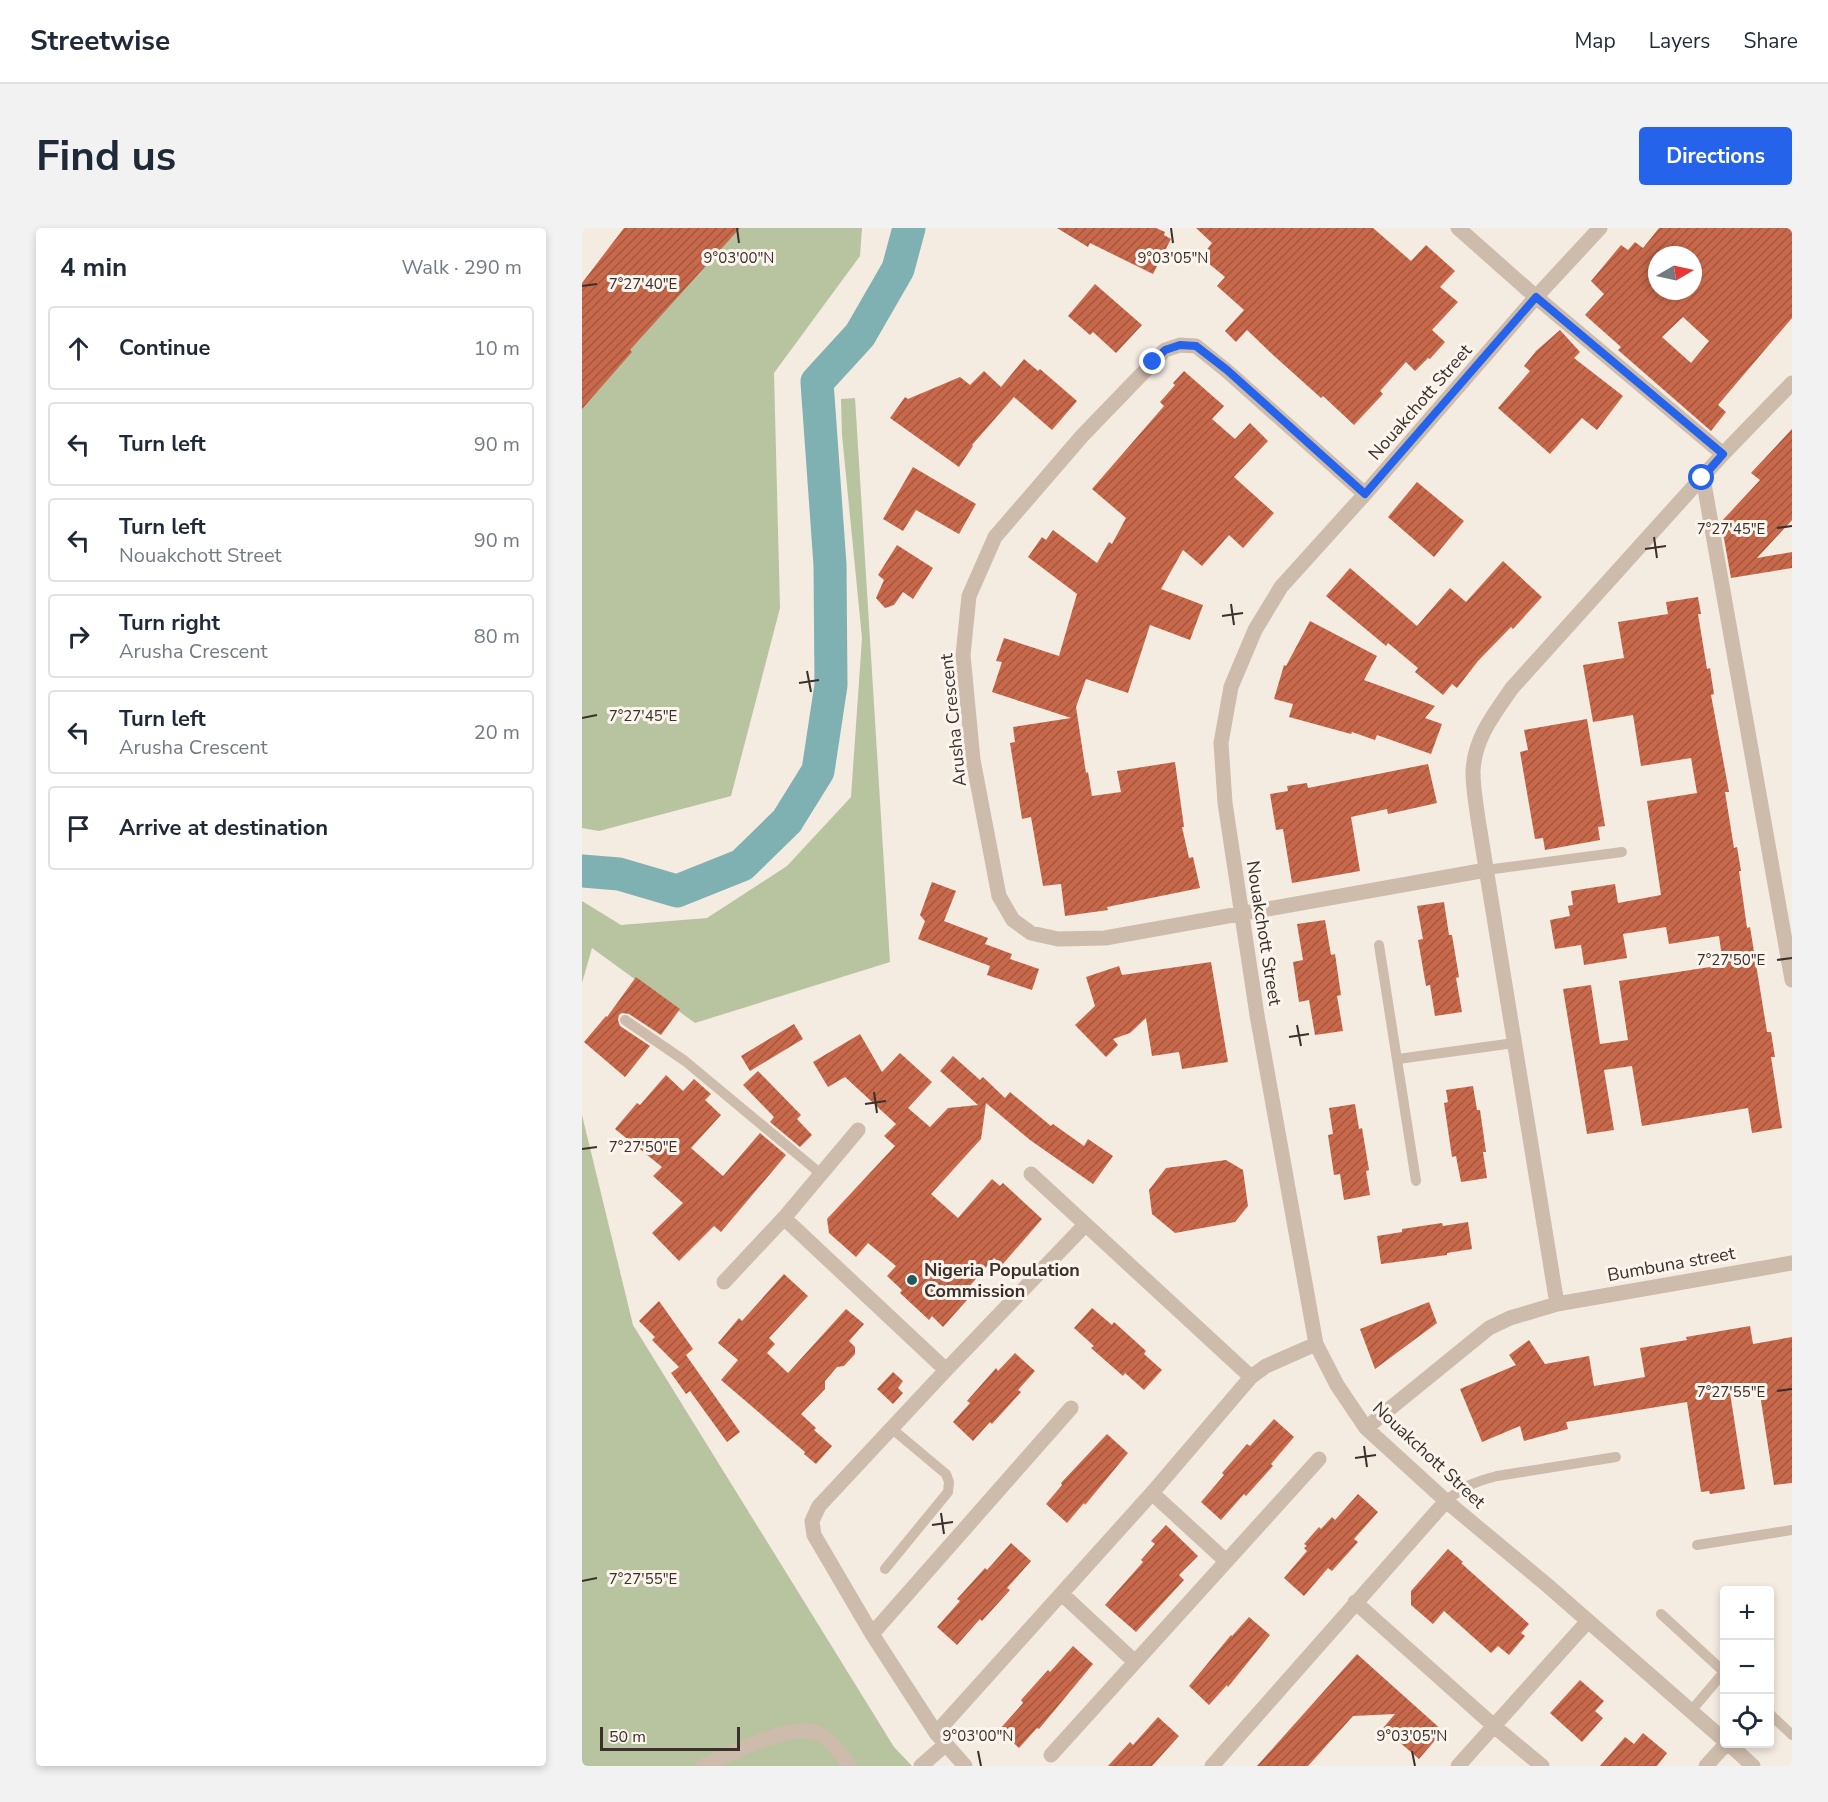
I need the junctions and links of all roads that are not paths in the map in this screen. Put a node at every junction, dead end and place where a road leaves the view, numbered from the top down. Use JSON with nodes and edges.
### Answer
{"nodes":[{"id":1,"x":1458,"y":228,"type":"edge"},
{"id":2,"x":1600,"y":228,"type":"edge"},
{"id":3,"x":1536,"y":297,"type":"junction"},
{"id":4,"x":1792,"y":383,"type":"edge"},
{"id":5,"x":1723,"y":454,"type":"junction"},
{"id":6,"x":1702,"y":478,"type":"junction"},
{"id":7,"x":1365,"y":494,"type":"junction"},
{"id":8,"x":1622,"y":852,"type":"dead end"},
{"id":9,"x":1486,"y":870,"type":"junction"},
{"id":10,"x":1242,"y":913,"type":"junction"},
{"id":11,"x":1379,"y":945,"type":"dead end"},
{"id":12,"x":1792,"y":980,"type":"edge"},
{"id":13,"x":625,"y":1020,"type":"dead end"},
{"id":14,"x":1515,"y":1043,"type":"junction"},
{"id":15,"x":1398,"y":1059,"type":"junction"},
{"id":16,"x":858,"y":1130,"type":"dead end"},
{"id":17,"x":821,"y":1174,"type":"junction"},
{"id":18,"x":1031,"y":1174,"type":"dead end"},
{"id":19,"x":1416,"y":1181,"type":"dead end"},
{"id":20,"x":784,"y":1218,"type":"junction"},
{"id":21,"x":1084,"y":1225,"type":"junction"},
{"id":22,"x":1792,"y":1263,"type":"edge"},
{"id":23,"x":724,"y":1282,"type":"dead end"},
{"id":24,"x":1557,"y":1304,"type":"junction"},
{"id":25,"x":1316,"y":1344,"type":"junction"},
{"id":26,"x":946,"y":1370,"type":"junction"},
{"id":27,"x":1251,"y":1377,"type":"junction"},
{"id":28,"x":1071,"y":1408,"type":"dead end"},
{"id":29,"x":891,"y":1428,"type":"junction"},
{"id":30,"x":1366,"y":1428,"type":"junction"},
{"id":31,"x":1616,"y":1457,"type":"dead end"},
{"id":32,"x":1319,"y":1459,"type":"dead end"},
{"id":33,"x":1152,"y":1493,"type":"junction"},
{"id":34,"x":1446,"y":1501,"type":"junction"},
{"id":35,"x":1792,"y":1530,"type":"edge"},
{"id":36,"x":1696,"y":1545,"type":"dead end"},
{"id":37,"x":1226,"y":1562,"type":"junction"},
{"id":38,"x":885,"y":1569,"type":"dead end"},
{"id":39,"x":1062,"y":1594,"type":"junction"},
{"id":40,"x":1355,"y":1602,"type":"junction"},
{"id":41,"x":1661,"y":1614,"type":"dead end"},
{"id":42,"x":1588,"y":1622,"type":"junction"},
{"id":43,"x":872,"y":1634,"type":"junction"},
{"id":44,"x":1135,"y":1662,"type":"junction"},
{"id":45,"x":1720,"y":1668,"type":"edge"},
{"id":46,"x":1720,"y":1677,"type":"edge"},
{"id":47,"x":1691,"y":1710,"type":"junction"},
{"id":48,"x":1774,"y":1718,"type":"edge"},
{"id":49,"x":1494,"y":1726,"type":"junction"},
{"id":50,"x":1792,"y":1735,"type":"edge"},
{"id":51,"x":1720,"y":1737,"type":"edge"},
{"id":52,"x":941,"y":1738,"type":"junction"},
{"id":53,"x":1721,"y":1748,"type":"edge"},
{"id":54,"x":1733,"y":1748,"type":"edge"},
{"id":55,"x":1051,"y":1755,"type":"dead end"},
{"id":56,"x":703,"y":1766,"type":"edge"},
{"id":57,"x":849,"y":1766,"type":"edge"},
{"id":58,"x":921,"y":1766,"type":"edge"},
{"id":59,"x":965,"y":1766,"type":"edge"},
{"id":60,"x":1212,"y":1766,"type":"edge"},
{"id":61,"x":1458,"y":1766,"type":"edge"},
{"id":62,"x":1542,"y":1766,"type":"edge"},
{"id":63,"x":1706,"y":1766,"type":"edge"},
{"id":64,"x":1753,"y":1766,"type":"edge"}],
"edges":[{"from":1,"to":3,"type":"street"},
{"from":2,"to":3,"type":"street","name":"Nouakchott Street"},
{"from":3,"to":5,"type":"street"},
{"from":3,"to":7,"type":"street","name":"Nouakchott Street"},
{"from":4,"to":5,"type":"street"},
{"from":5,"to":6,"type":"street"},
{"from":6,"to":9,"type":"street"},
{"from":6,"to":12,"type":"street"},
{"from":7,"to":10,"type":"street","name":"Nouakchott Street"},
{"from":7,"to":10,"type":"street","name":"Arusha Crescent"},
{"from":8,"to":9,"type":"lane"},
{"from":9,"to":10,"type":"street","name":"Arusha Crescent"},
{"from":9,"to":14,"type":"street"},
{"from":10,"to":25,"type":"street","name":"Nouakchott Street"},
{"from":11,"to":15,"type":"lane"},
{"from":13,"to":17,"type":"lane"},
{"from":14,"to":15,"type":"lane"},
{"from":14,"to":24,"type":"street"},
{"from":15,"to":19,"type":"lane"},
{"from":16,"to":17,"type":"street"},
{"from":17,"to":20,"type":"street"},
{"from":18,"to":21,"type":"street"},
{"from":20,"to":23,"type":"street"},
{"from":20,"to":26,"type":"street"},
{"from":21,"to":26,"type":"street"},
{"from":21,"to":27,"type":"street"},
{"from":22,"to":24,"type":"street","name":"Bumbuna street"},
{"from":24,"to":30,"type":"street","name":"Bumbuna street"},
{"from":25,"to":27,"type":"street"},
{"from":25,"to":30,"type":"street","name":"Nouakchott Street"},
{"from":26,"to":29,"type":"street"},
{"from":27,"to":33,"type":"street"},
{"from":28,"to":43,"type":"street"},
{"from":29,"to":38,"type":"lane"},
{"from":29,"to":43,"type":"street"},
{"from":30,"to":34,"type":"street","name":"Nouakchott Street"},
{"from":31,"to":34,"type":"lane"},
{"from":32,"to":37,"type":"street"},
{"from":33,"to":37,"type":"street"},
{"from":33,"to":39,"type":"street"},
{"from":34,"to":40,"type":"street"},
{"from":34,"to":42,"type":"street","name":"Nouakchott Street"},
{"from":35,"to":36,"type":"lane"},
{"from":37,"to":44,"type":"street"},
{"from":39,"to":44,"type":"street"},
{"from":39,"to":52,"type":"street"},
{"from":40,"to":49,"type":"street"},
{"from":40,"to":60,"type":"street"},
{"from":41,"to":45,"type":"lane"},
{"from":42,"to":47,"type":"street","name":"Nouakchott Street"},
{"from":42,"to":49,"type":"street"},
{"from":43,"to":52,"type":"street"},
{"from":44,"to":55,"type":"street"},
{"from":46,"to":47,"type":"lane"},
{"from":47,"to":51,"type":"street","name":"Nouakchott Street"},
{"from":48,"to":50,"type":"lane"},
{"from":49,"to":61,"type":"street"},
{"from":49,"to":62,"type":"street"},
{"from":52,"to":58,"type":"street"},
{"from":52,"to":59,"type":"street"},
{"from":53,"to":63,"type":"street"},
{"from":54,"to":64,"type":"street","name":"Nouakchott Street"},
{"from":56,"to":57,"type":"street"}]}
